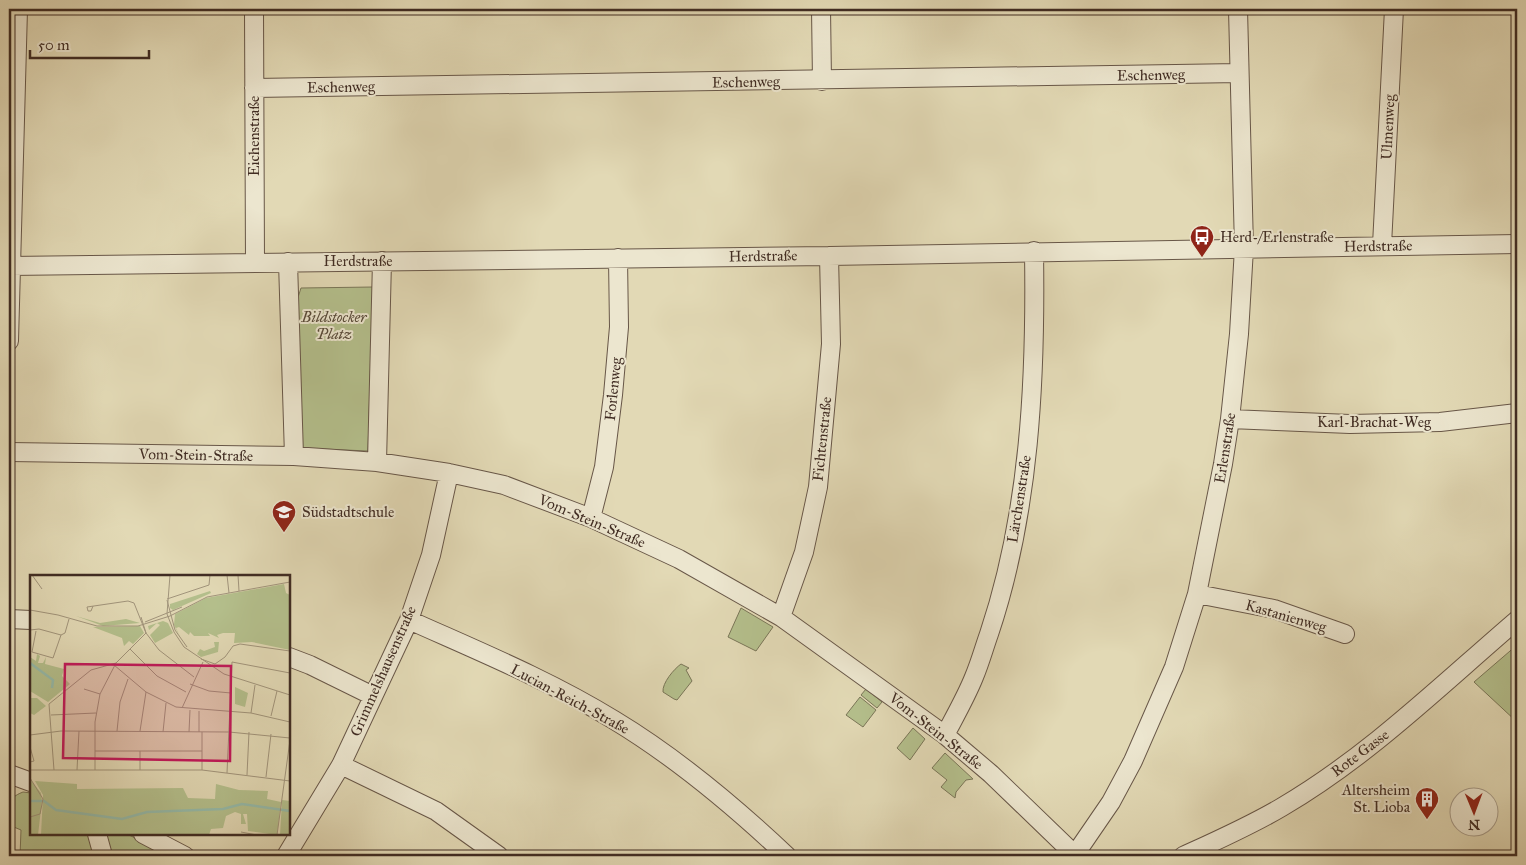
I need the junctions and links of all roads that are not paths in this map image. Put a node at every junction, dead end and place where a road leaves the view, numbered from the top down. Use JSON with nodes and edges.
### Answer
{"nodes":[{"id":1,"x":18,"y":9,"type":"edge"},
{"id":2,"x":254,"y":9,"type":"edge"},
{"id":3,"x":821,"y":9,"type":"edge"},
{"id":4,"x":1238,"y":9,"type":"edge"},
{"id":5,"x":1394,"y":9,"type":"edge"},
{"id":6,"x":1239,"y":73,"type":"junction"},
{"id":7,"x":822,"y":80,"type":"junction"},
{"id":8,"x":254,"y":88,"type":"junction"},
{"id":9,"x":1517,"y":244,"type":"edge"},
{"id":10,"x":1382,"y":245,"type":"junction"},
{"id":11,"x":1244,"y":248,"type":"junction"},
{"id":12,"x":1034,"y":251,"type":"junction"},
{"id":13,"x":829,"y":256,"type":"junction"},
{"id":14,"x":618,"y":258,"type":"junction"},
{"id":15,"x":288,"y":262,"type":"junction"},
{"id":16,"x":382,"y":262,"type":"junction"},
{"id":17,"x":255,"y":263,"type":"junction"},
{"id":18,"x":10,"y":266,"type":"edge"},
{"id":19,"x":9,"y":341,"type":"edge"},
{"id":20,"x":1517,"y":413,"type":"edge"},
{"id":21,"x":1230,"y":419,"type":"junction"},
{"id":22,"x":9,"y":452,"type":"edge"},
{"id":23,"x":294,"y":456,"type":"junction"},
{"id":24,"x":377,"y":462,"type":"junction"},
{"id":25,"x":449,"y":473,"type":"junction"},
{"id":26,"x":591,"y":518,"type":"junction"},
{"id":27,"x":1197,"y":594,"type":"junction"},
{"id":28,"x":781,"y":617,"type":"junction"},
{"id":29,"x":9,"y":619,"type":"edge"},
{"id":30,"x":30,"y":620,"type":"edge"},
{"id":31,"x":408,"y":620,"type":"junction"},
{"id":32,"x":1517,"y":620,"type":"edge"},
{"id":33,"x":1345,"y":634,"type":"dead end"},
{"id":34,"x":290,"y":657,"type":"edge"},
{"id":35,"x":373,"y":696,"type":"junction"},
{"id":36,"x":945,"y":735,"type":"junction"},
{"id":37,"x":342,"y":764,"type":"junction"},
{"id":38,"x":9,"y":774,"type":"edge"},
{"id":39,"x":30,"y":782,"type":"edge"},
{"id":40,"x":97,"y":835,"type":"edge"},
{"id":41,"x":145,"y":835,"type":"edge"},
{"id":42,"x":102,"y":856,"type":"edge"},
{"id":43,"x":185,"y":856,"type":"edge"},
{"id":44,"x":286,"y":856,"type":"edge"},
{"id":45,"x":499,"y":856,"type":"edge"},
{"id":46,"x":787,"y":856,"type":"edge"},
{"id":47,"x":1075,"y":856,"type":"edge"},
{"id":48,"x":1183,"y":856,"type":"edge"}],
"edges":[{"from":1,"to":18,"type":"street"},
{"from":2,"to":8,"type":"street","name":"Eichenstraße"},
{"from":3,"to":7,"type":"street"},
{"from":4,"to":6,"type":"street","name":"Erlenstraße"},
{"from":5,"to":10,"type":"street","name":"Ulmenweg"},
{"from":6,"to":7,"type":"street","name":"Eschenweg"},
{"from":6,"to":11,"type":"street","name":"Erlenstraße"},
{"from":7,"to":8,"type":"street","name":"Eschenweg"},
{"from":8,"to":17,"type":"street","name":"Eichenstraße"},
{"from":9,"to":10,"type":"street","name":"Herdstraße"},
{"from":10,"to":11,"type":"street","name":"Herdstraße"},
{"from":11,"to":12,"type":"street","name":"Herdstraße"},
{"from":11,"to":21,"type":"street","name":"Erlenstraße"},
{"from":12,"to":13,"type":"street","name":"Herdstraße"},
{"from":12,"to":36,"type":"street","name":"Lärchenstraße"},
{"from":13,"to":14,"type":"street","name":"Herdstraße"},
{"from":13,"to":28,"type":"street","name":"Fichtenstraße"},
{"from":14,"to":16,"type":"street","name":"Herdstraße"},
{"from":14,"to":26,"type":"street","name":"Forlenweg"},
{"from":15,"to":16,"type":"street","name":"Herdstraße"},
{"from":15,"to":17,"type":"street","name":"Herdstraße"},
{"from":15,"to":23,"type":"street"},
{"from":16,"to":24,"type":"street"},
{"from":17,"to":18,"type":"street","name":"Herdstraße"},
{"from":18,"to":19,"type":"street"},
{"from":20,"to":21,"type":"street","name":"Karl-Brachat-Weg"},
{"from":21,"to":27,"type":"street","name":"Erlenstraße"},
{"from":22,"to":23,"type":"street","name":"Vom-Stein-Straße"},
{"from":23,"to":24,"type":"street","name":"Vom-Stein-Straße"},
{"from":24,"to":25,"type":"street","name":"Vom-Stein-Straße"},
{"from":25,"to":26,"type":"street","name":"Vom-Stein-Straße"},
{"from":25,"to":31,"type":"street","name":"Grimmelshausenstraße"},
{"from":26,"to":28,"type":"street","name":"Vom-Stein-Straße"},
{"from":27,"to":33,"type":"street","name":"Kastanienweg"},
{"from":27,"to":47,"type":"street","name":"Erlenstraße"},
{"from":28,"to":36,"type":"street","name":"Vom-Stein-Straße"},
{"from":29,"to":30,"type":"street"},
{"from":31,"to":35,"type":"street","name":"Grimmelshausenstraße"},
{"from":31,"to":46,"type":"street","name":"Lucian-Reich-Straße"},
{"from":32,"to":48,"type":"street","name":"Rote Gasse"},
{"from":34,"to":35,"type":"street"},
{"from":35,"to":37,"type":"street","name":"Grimmelshausenstraße"},
{"from":36,"to":47,"type":"street","name":"Vom-Stein-Straße"},
{"from":37,"to":44,"type":"street","name":"Grimmelshausenstraße"},
{"from":37,"to":45,"type":"street"},
{"from":38,"to":39,"type":"street"},
{"from":40,"to":42,"type":"street"},
{"from":41,"to":43,"type":"street"}]}
